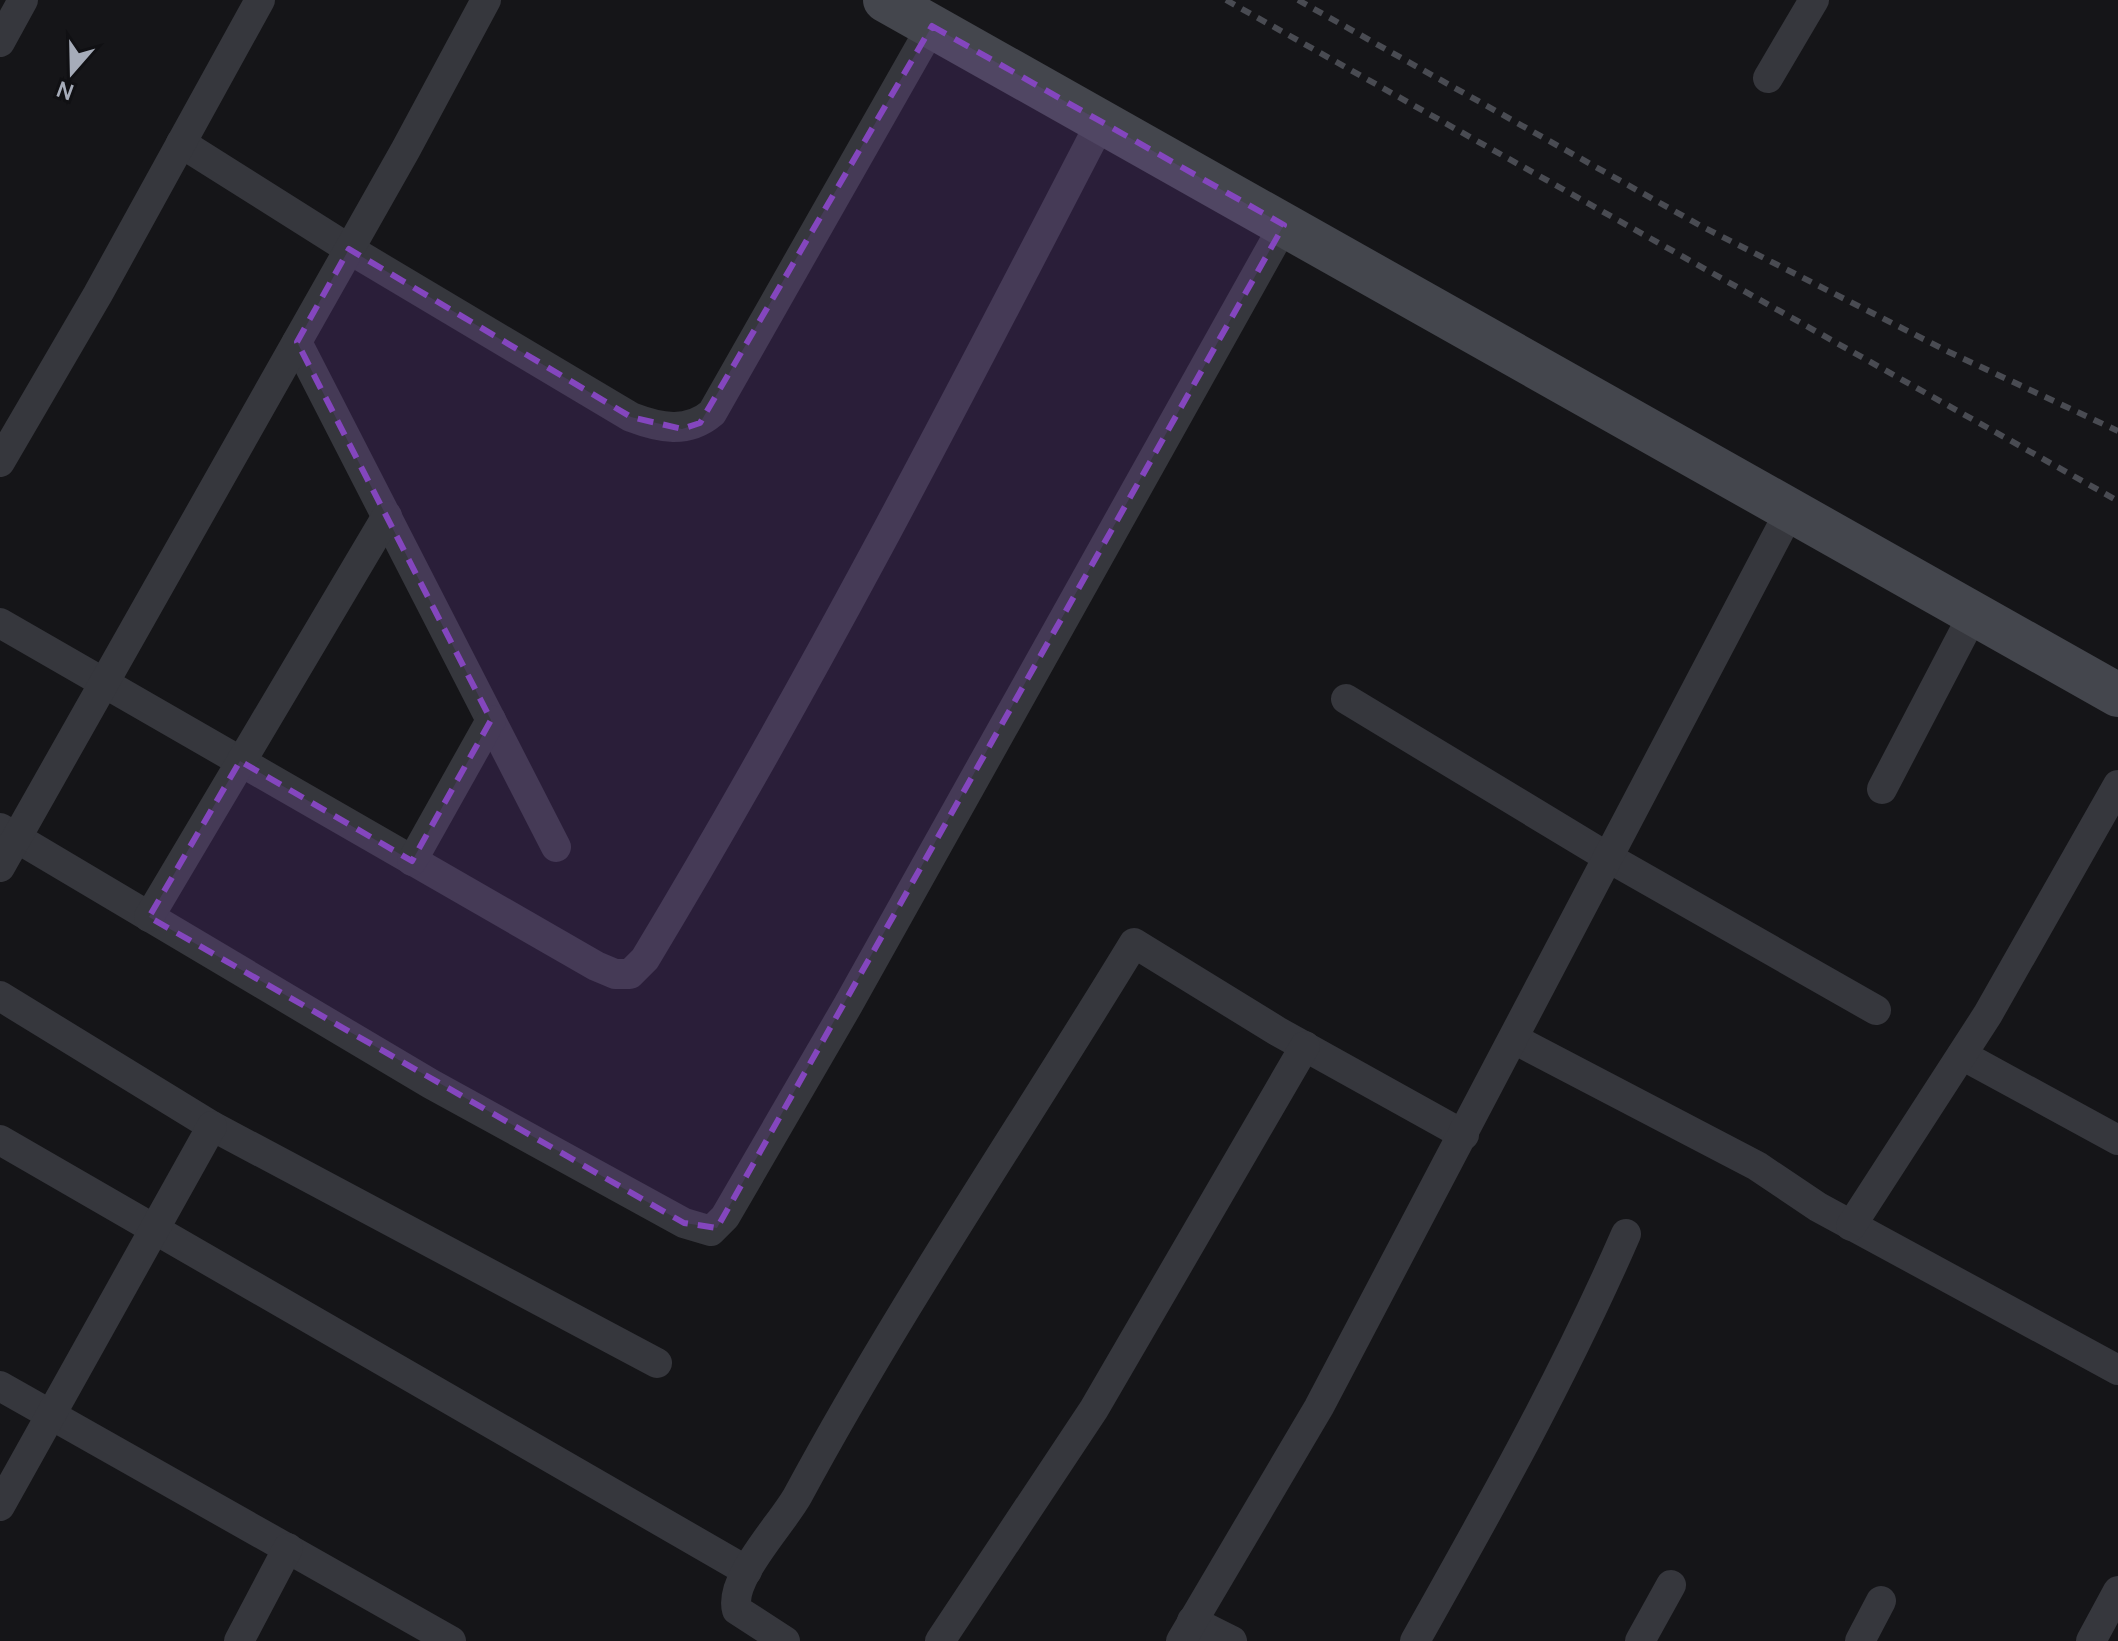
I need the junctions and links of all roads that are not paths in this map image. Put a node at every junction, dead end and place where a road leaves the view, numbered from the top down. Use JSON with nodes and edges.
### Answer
{"nodes":[{"id":1,"x":23,"y":0,"type":"edge"},
{"id":2,"x":260,"y":0,"type":"edge"},
{"id":3,"x":486,"y":0,"type":"edge"},
{"id":4,"x":885,"y":0,"type":"edge"},
{"id":5,"x":1814,"y":0,"type":"edge"},
{"id":6,"x":932,"y":26,"type":"junction"},
{"id":7,"x":0,"y":42,"type":"edge"},
{"id":8,"x":1768,"y":78,"type":"dead end"},
{"id":9,"x":1101,"y":122,"type":"junction"},
{"id":10,"x":181,"y":143,"type":"junction"},
{"id":11,"x":1284,"y":225,"type":"junction"},
{"id":12,"x":349,"y":249,"type":"junction"},
{"id":13,"x":297,"y":342,"type":"junction"},
{"id":14,"x":0,"y":462,"type":"edge"},
{"id":15,"x":1790,"y":511,"type":"junction"},
{"id":16,"x":387,"y":516,"type":"junction"},
{"id":17,"x":1974,"y":613,"type":"junction"},
{"id":18,"x":0,"y":623,"type":"edge"},
{"id":19,"x":106,"y":684,"type":"junction"},
{"id":20,"x":2118,"y":695,"type":"edge"},
{"id":21,"x":1346,"y":699,"type":"dead end"},
{"id":22,"x":491,"y":720,"type":"junction"},
{"id":23,"x":240,"y":761,"type":"junction"},
{"id":24,"x":2118,"y":785,"type":"edge"},
{"id":25,"x":1882,"y":789,"type":"dead end"},
{"id":26,"x":9,"y":833,"type":"edge"},
{"id":27,"x":556,"y":847,"type":"dead end"},
{"id":28,"x":1609,"y":858,"type":"junction"},
{"id":29,"x":412,"y":861,"type":"junction"},
{"id":30,"x":0,"y":867,"type":"edge"},
{"id":31,"x":149,"y":917,"type":"junction"},
{"id":32,"x":0,"y":996,"type":"edge"},
{"id":33,"x":1876,"y":1010,"type":"dead end"},
{"id":34,"x":1514,"y":1039,"type":"junction"},
{"id":35,"x":1305,"y":1046,"type":"junction"},
{"id":36,"x":1962,"y":1055,"type":"junction"},
{"id":37,"x":212,"y":1126,"type":"junction"},
{"id":38,"x":1464,"y":1135,"type":"junction"},
{"id":39,"x":0,"y":1140,"type":"edge"},
{"id":40,"x":2118,"y":1140,"type":"edge"},
{"id":41,"x":1851,"y":1226,"type":"junction"},
{"id":42,"x":154,"y":1229,"type":"junction"},
{"id":43,"x":1626,"y":1234,"type":"dead end"},
{"id":44,"x":657,"y":1363,"type":"dead end"},
{"id":45,"x":2118,"y":1370,"type":"edge"},
{"id":46,"x":0,"y":1386,"type":"edge"},
{"id":47,"x":53,"y":1416,"type":"junction"},
{"id":48,"x":0,"y":1506,"type":"edge"},
{"id":49,"x":288,"y":1548,"type":"junction"},
{"id":50,"x":747,"y":1571,"type":"junction"},
{"id":51,"x":1671,"y":1585,"type":"dead end"},
{"id":52,"x":2118,"y":1591,"type":"edge"},
{"id":53,"x":1881,"y":1601,"type":"dead end"},
{"id":54,"x":1187,"y":1631,"type":"edge"},
{"id":55,"x":239,"y":1641,"type":"edge"},
{"id":56,"x":451,"y":1641,"type":"edge"},
{"id":57,"x":785,"y":1641,"type":"edge"},
{"id":58,"x":940,"y":1641,"type":"edge"},
{"id":59,"x":1232,"y":1641,"type":"edge"},
{"id":60,"x":1415,"y":1641,"type":"edge"},
{"id":61,"x":1640,"y":1641,"type":"edge"},
{"id":62,"x":1860,"y":1641,"type":"edge"},
{"id":63,"x":2091,"y":1641,"type":"edge"}],
"edges":[{"from":1,"to":7,"type":"street"},
{"from":2,"to":10,"type":"street"},
{"from":3,"to":12,"type":"street"},
{"from":4,"to":6,"type":"street"},
{"from":5,"to":8,"type":"street"},
{"from":6,"to":9,"type":"street"},
{"from":6,"to":12,"type":"street"},
{"from":9,"to":11,"type":"street"},
{"from":9,"to":29,"type":"street"},
{"from":10,"to":12,"type":"street"},
{"from":10,"to":14,"type":"street"},
{"from":11,"to":15,"type":"street"},
{"from":11,"to":31,"type":"street"},
{"from":12,"to":13,"type":"street"},
{"from":13,"to":16,"type":"street"},
{"from":13,"to":19,"type":"street"},
{"from":15,"to":17,"type":"street"},
{"from":15,"to":28,"type":"street"},
{"from":16,"to":22,"type":"street"},
{"from":16,"to":23,"type":"street"},
{"from":17,"to":20,"type":"street"},
{"from":17,"to":25,"type":"street"},
{"from":18,"to":19,"type":"street"},
{"from":19,"to":23,"type":"street"},
{"from":19,"to":26,"type":"street"},
{"from":21,"to":28,"type":"street"},
{"from":22,"to":27,"type":"street"},
{"from":22,"to":29,"type":"street"},
{"from":23,"to":29,"type":"street"},
{"from":23,"to":31,"type":"street"},
{"from":24,"to":36,"type":"street"},
{"from":26,"to":30,"type":"street"},
{"from":26,"to":31,"type":"street"},
{"from":28,"to":33,"type":"street"},
{"from":28,"to":34,"type":"street"},
{"from":32,"to":37,"type":"street"},
{"from":34,"to":38,"type":"street"},
{"from":34,"to":41,"type":"street"},
{"from":35,"to":38,"type":"street"},
{"from":35,"to":50,"type":"street"},
{"from":35,"to":58,"type":"street"},
{"from":36,"to":40,"type":"street"},
{"from":36,"to":41,"type":"street"},
{"from":37,"to":42,"type":"street"},
{"from":37,"to":44,"type":"street"},
{"from":38,"to":54,"type":"street"},
{"from":39,"to":42,"type":"street"},
{"from":41,"to":45,"type":"street"},
{"from":42,"to":47,"type":"street"},
{"from":42,"to":50,"type":"street"},
{"from":43,"to":60,"type":"street"},
{"from":46,"to":47,"type":"street"},
{"from":47,"to":48,"type":"street"},
{"from":47,"to":49,"type":"street"},
{"from":49,"to":55,"type":"street"},
{"from":49,"to":56,"type":"street"},
{"from":50,"to":57,"type":"street"},
{"from":51,"to":61,"type":"street"},
{"from":52,"to":63,"type":"street"},
{"from":53,"to":62,"type":"street"},
{"from":54,"to":59,"type":"street"}]}
